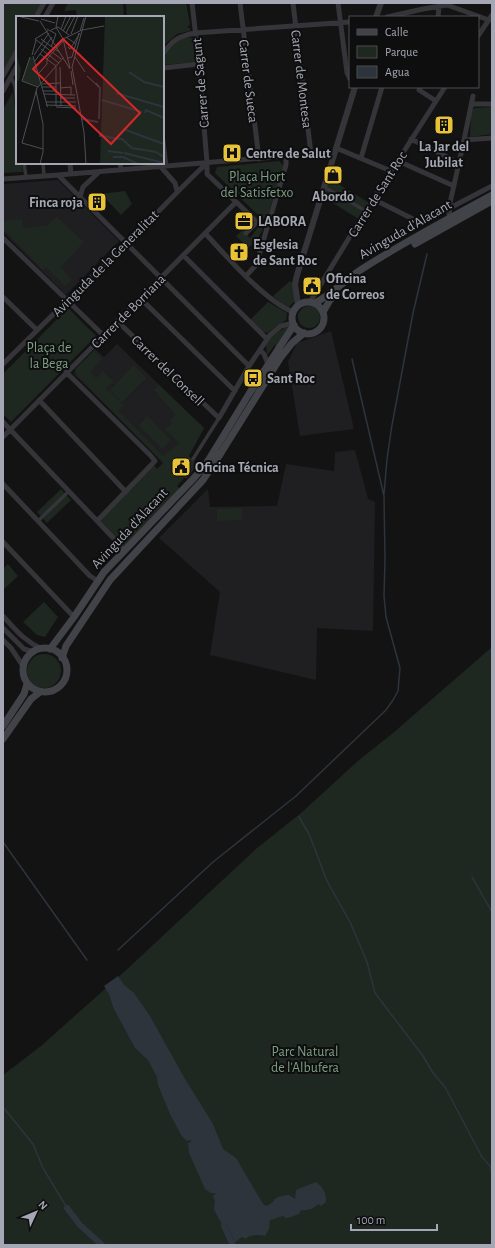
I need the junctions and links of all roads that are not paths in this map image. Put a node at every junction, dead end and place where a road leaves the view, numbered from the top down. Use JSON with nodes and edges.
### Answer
{"nodes":[{"id":1,"x":44,"y":3,"type":"edge"},
{"id":2,"x":53,"y":3,"type":"edge"},
{"id":3,"x":192,"y":3,"type":"edge"},
{"id":4,"x":240,"y":3,"type":"edge"},
{"id":5,"x":293,"y":3,"type":"edge"},
{"id":6,"x":338,"y":3,"type":"edge"},
{"id":7,"x":381,"y":3,"type":"edge"},
{"id":8,"x":447,"y":4,"type":"edge"},
{"id":9,"x":439,"y":6,"type":"junction"},
{"id":10,"x":418,"y":10,"type":"junction"},
{"id":11,"x":492,"y":15,"type":"edge"},
{"id":12,"x":37,"y":16,"type":"edge"},
{"id":13,"x":46,"y":16,"type":"edge"},
{"id":14,"x":376,"y":16,"type":"edge"},
{"id":15,"x":391,"y":16,"type":"edge"},
{"id":16,"x":418,"y":16,"type":"edge"},
{"id":17,"x":438,"y":16,"type":"edge"},
{"id":18,"x":478,"y":16,"type":"edge"},
{"id":19,"x":479,"y":16,"type":"edge"},
{"id":20,"x":489,"y":20,"type":"junction"},
{"id":21,"x":349,"y":22,"type":"edge"},
{"id":22,"x":340,"y":23,"type":"junction"},
{"id":23,"x":295,"y":26,"type":"junction"},
{"id":24,"x":243,"y":30,"type":"junction"},
{"id":25,"x":195,"y":33,"type":"junction"},
{"id":26,"x":479,"y":35,"type":"edge"},
{"id":27,"x":16,"y":53,"type":"edge"},
{"id":28,"x":164,"y":53,"type":"edge"},
{"id":29,"x":199,"y":64,"type":"junction"},
{"id":30,"x":164,"y":68,"type":"edge"},
{"id":31,"x":3,"y":76,"type":"edge"},
{"id":32,"x":13,"y":77,"type":"edge"},
{"id":33,"x":349,"y":77,"type":"edge"},
{"id":34,"x":355,"y":88,"type":"edge"},
{"id":35,"x":382,"y":88,"type":"edge"},
{"id":36,"x":420,"y":88,"type":"edge"},
{"id":37,"x":444,"y":88,"type":"edge"},
{"id":38,"x":3,"y":91,"type":"edge"},
{"id":39,"x":16,"y":96,"type":"edge"},
{"id":40,"x":473,"y":96,"type":"dead end"},
{"id":41,"x":436,"y":102,"type":"junction"},
{"id":42,"x":492,"y":104,"type":"edge"},
{"id":43,"x":471,"y":106,"type":"junction"},
{"id":44,"x":492,"y":138,"type":"edge"},
{"id":45,"x":411,"y":140,"type":"junction"},
{"id":46,"x":464,"y":140,"type":"junction"},
{"id":47,"x":336,"y":150,"type":"junction"},
{"id":48,"x":311,"y":154,"type":"junction"},
{"id":49,"x":286,"y":156,"type":"junction"},
{"id":50,"x":361,"y":158,"type":"junction"},
{"id":51,"x":259,"y":159,"type":"junction"},
{"id":52,"x":398,"y":160,"type":"junction"},
{"id":53,"x":459,"y":162,"type":"junction"},
{"id":54,"x":207,"y":163,"type":"junction"},
{"id":55,"x":24,"y":164,"type":"edge"},
{"id":56,"x":43,"y":164,"type":"edge"},
{"id":57,"x":70,"y":164,"type":"edge"},
{"id":58,"x":120,"y":164,"type":"edge"},
{"id":59,"x":164,"y":164,"type":"edge"},
{"id":60,"x":164,"y":167,"type":"junction"},
{"id":61,"x":121,"y":170,"type":"junction"},
{"id":62,"x":99,"y":172,"type":"junction"},
{"id":63,"x":391,"y":172,"type":"junction"},
{"id":64,"x":71,"y":174,"type":"junction"},
{"id":65,"x":44,"y":176,"type":"junction"},
{"id":66,"x":58,"y":176,"type":"junction"},
{"id":67,"x":26,"y":177,"type":"junction"},
{"id":68,"x":3,"y":179,"type":"edge"},
{"id":69,"x":454,"y":186,"type":"junction"},
{"id":70,"x":492,"y":186,"type":"edge"},
{"id":71,"x":324,"y":187,"type":"junction"},
{"id":72,"x":177,"y":191,"type":"junction"},
{"id":73,"x":492,"y":195,"type":"edge"},
{"id":74,"x":80,"y":197,"type":"junction"},
{"id":75,"x":373,"y":199,"type":"junction"},
{"id":76,"x":492,"y":201,"type":"edge"},
{"id":77,"x":236,"y":202,"type":"junction"},
{"id":78,"x":450,"y":207,"type":"junction"},
{"id":79,"x":366,"y":211,"type":"junction"},
{"id":80,"x":449,"y":218,"type":"junction"},
{"id":81,"x":257,"y":222,"type":"junction"},
{"id":82,"x":267,"y":226,"type":"junction"},
{"id":83,"x":205,"y":233,"type":"junction"},
{"id":84,"x":246,"y":233,"type":"dead end"},
{"id":85,"x":3,"y":238,"type":"edge"},
{"id":86,"x":126,"y":244,"type":"junction"},
{"id":87,"x":183,"y":255,"type":"junction"},
{"id":88,"x":246,"y":276,"type":"junction"},
{"id":89,"x":160,"y":278,"type":"junction"},
{"id":90,"x":3,"y":297,"type":"edge"},
{"id":91,"x":140,"y":298,"type":"junction"},
{"id":92,"x":67,"y":300,"type":"junction"},
{"id":93,"x":312,"y":302,"type":"junction"},
{"id":94,"x":295,"y":308,"type":"junction"},
{"id":95,"x":323,"y":312,"type":"junction"},
{"id":96,"x":117,"y":321,"type":"junction"},
{"id":97,"x":293,"y":324,"type":"junction"},
{"id":98,"x":37,"y":330,"type":"junction"},
{"id":99,"x":304,"y":334,"type":"junction"},
{"id":100,"x":103,"y":335,"type":"junction"},
{"id":101,"x":267,"y":339,"type":"junction"},
{"id":102,"x":260,"y":350,"type":"junction"},
{"id":103,"x":4,"y":361,"type":"edge"},
{"id":104,"x":268,"y":364,"type":"junction"},
{"id":105,"x":249,"y":366,"type":"junction"},
{"id":106,"x":66,"y":372,"type":"junction"},
{"id":107,"x":235,"y":390,"type":"junction"},
{"id":108,"x":39,"y":400,"type":"junction"},
{"id":109,"x":219,"y":418,"type":"junction"},
{"id":110,"x":3,"y":422,"type":"edge"},
{"id":111,"x":10,"y":430,"type":"junction"},
{"id":112,"x":3,"y":437,"type":"edge"},
{"id":113,"x":193,"y":459,"type":"dead end"},
{"id":114,"x":3,"y":484,"type":"edge"},
{"id":115,"x":69,"y":491,"type":"junction"},
{"id":116,"x":126,"y":492,"type":"junction"},
{"id":117,"x":38,"y":521,"type":"junction"},
{"id":118,"x":97,"y":521,"type":"junction"},
{"id":119,"x":3,"y":542,"type":"edge"},
{"id":120,"x":124,"y":551,"type":"junction"},
{"id":121,"x":98,"y":581,"type":"junction"},
{"id":122,"x":3,"y":616,"type":"edge"},
{"id":123,"x":74,"y":617,"type":"junction"},
{"id":124,"x":3,"y":628,"type":"edge"},
{"id":125,"x":3,"y":640,"type":"edge"},
{"id":126,"x":42,"y":649,"type":"junction"},
{"id":127,"x":50,"y":649,"type":"junction"},
{"id":128,"x":34,"y":652,"type":"junction"},
{"id":129,"x":62,"y":658,"type":"junction"},
{"id":130,"x":23,"y":666,"type":"junction"},
{"id":131,"x":28,"y":684,"type":"junction"},
{"id":132,"x":40,"y":692,"type":"junction"},
{"id":133,"x":3,"y":726,"type":"edge"},
{"id":134,"x":3,"y":739,"type":"edge"}],
"edges":[{"from":1,"to":12,"type":"street"},
{"from":2,"to":13,"type":"street"},
{"from":3,"to":25,"type":"street","name":"Carrer de Sagunt"},
{"from":4,"to":24,"type":"street","name":"Carrer de Sueca"},
{"from":5,"to":23,"type":"street","name":"Carrer de Montesa"},
{"from":6,"to":22,"type":"street"},
{"from":7,"to":14,"type":"street"},
{"from":8,"to":9,"type":"street"},
{"from":8,"to":18,"type":"street"},
{"from":9,"to":10,"type":"street"},
{"from":9,"to":17,"type":"street"},
{"from":10,"to":15,"type":"street"},
{"from":10,"to":16,"type":"street"},
{"from":11,"to":20,"type":"street"},
{"from":19,"to":20,"type":"street"},
{"from":20,"to":26,"type":"street"},
{"from":21,"to":22,"type":"street"},
{"from":22,"to":23,"type":"street"},
{"from":22,"to":33,"type":"street"},
{"from":23,"to":24,"type":"street"},
{"from":23,"to":48,"type":"street","name":"Carrer de Montesa"},
{"from":24,"to":25,"type":"street"},
{"from":24,"to":51,"type":"street","name":"Carrer de Sueca"},
{"from":25,"to":28,"type":"street"},
{"from":25,"to":29,"type":"street","name":"Carrer de Sagunt"},
{"from":27,"to":31,"type":"street"},
{"from":29,"to":30,"type":"street"},
{"from":29,"to":54,"type":"street","name":"Carrer de Sagunt"},
{"from":32,"to":38,"type":"street"},
{"from":32,"to":39,"type":"street"},
{"from":34,"to":47,"type":"street"},
{"from":35,"to":50,"type":"street"},
{"from":36,"to":41,"type":"street"},
{"from":37,"to":41,"type":"street","name":"Carrer de Sant Roc"},
{"from":40,"to":43,"type":"street"},
{"from":41,"to":45,"type":"street","name":"Carrer de Sant Roc"},
{"from":42,"to":43,"type":"street"},
{"from":43,"to":46,"type":"street"},
{"from":44,"to":46,"type":"street"},
{"from":45,"to":52,"type":"street","name":"Carrer de Sant Roc"},
{"from":45,"to":53,"type":"street"},
{"from":46,"to":53,"type":"street"},
{"from":47,"to":48,"type":"street"},
{"from":47,"to":50,"type":"street"},
{"from":47,"to":71,"type":"street"},
{"from":48,"to":49,"type":"street"},
{"from":49,"to":51,"type":"street"},
{"from":49,"to":82,"type":"street"},
{"from":50,"to":63,"type":"street"},
{"from":51,"to":54,"type":"street"},
{"from":52,"to":63,"type":"street","name":"Carrer de Sant Roc"},
{"from":52,"to":69,"type":"street"},
{"from":53,"to":69,"type":"street"},
{"from":54,"to":60,"type":"street"},
{"from":54,"to":72,"type":"street","name":"Avinguda de la Generalitat"},
{"from":54,"to":77,"type":"street","name":"Carrer de Sagunt"},
{"from":55,"to":67,"type":"street"},
{"from":56,"to":65,"type":"street"},
{"from":57,"to":64,"type":"street"},
{"from":58,"to":61,"type":"street"},
{"from":59,"to":60,"type":"street"},
{"from":60,"to":61,"type":"street"},
{"from":60,"to":72,"type":"street"},
{"from":61,"to":62,"type":"street"},
{"from":62,"to":64,"type":"street"},
{"from":62,"to":74,"type":"street"},
{"from":63,"to":75,"type":"street","name":"Carrer de Sant Roc"},
{"from":64,"to":66,"type":"street"},
{"from":65,"to":66,"type":"street"},
{"from":65,"to":67,"type":"street"},
{"from":66,"to":74,"type":"street"},
{"from":67,"to":68,"type":"street"},
{"from":69,"to":78,"type":"street"},
{"from":70,"to":78,"type":"street","name":"Avinguda d'Alacant"},
{"from":71,"to":79,"type":"street"},
{"from":71,"to":94,"type":"street"},
{"from":72,"to":86,"type":"street","name":"Avinguda de la Generalitat"},
{"from":73,"to":80,"type":"main road","name":"Avinguda d'Alacant"},
{"from":74,"to":86,"type":"street"},
{"from":75,"to":78,"type":"street","name":"Avinguda d'Alacant"},
{"from":75,"to":79,"type":"street","name":"Carrer de Sant Roc"},
{"from":76,"to":95,"type":"main road","name":"Avinguda d'Alacant"},
{"from":77,"to":81,"type":"street","name":"Carrer de Sagunt"},
{"from":77,"to":83,"type":"street","name":"Carrer de Borriana"},
{"from":78,"to":80,"type":"street"},
{"from":79,"to":93,"type":"street","name":"Carrer de Sant Roc"},
{"from":80,"to":93,"type":"main road","name":"Avinguda d'Alacant"},
{"from":81,"to":82,"type":"street"},
{"from":81,"to":84,"type":"street"},
{"from":82,"to":88,"type":"street"},
{"from":83,"to":87,"type":"street","name":"Carrer de Borriana"},
{"from":83,"to":88,"type":"street"},
{"from":85,"to":92,"type":"street"},
{"from":86,"to":89,"type":"street"},
{"from":86,"to":92,"type":"street","name":"Avinguda de la Generalitat"},
{"from":87,"to":89,"type":"street","name":"Carrer de Borriana"},
{"from":87,"to":101,"type":"street"},
{"from":88,"to":94,"type":"street"},
{"from":89,"to":91,"type":"street","name":"Carrer de Borriana"},
{"from":89,"to":105,"type":"street"},
{"from":90,"to":98,"type":"street"},
{"from":91,"to":96,"type":"street","name":"Carrer de Borriana"},
{"from":91,"to":107,"type":"street"},
{"from":92,"to":98,"type":"street","name":"Avinguda de la Generalitat"},
{"from":92,"to":100,"type":"street"},
{"from":93,"to":94,"type":"main road"},
{"from":93,"to":95,"type":"main road"},
{"from":94,"to":97,"type":"main road"},
{"from":95,"to":99,"type":"main road"},
{"from":96,"to":100,"type":"street","name":"Carrer de Borriana"},
{"from":96,"to":109,"type":"street","name":"Carrer del Consell"},
{"from":97,"to":99,"type":"main road"},
{"from":97,"to":101,"type":"street"},
{"from":97,"to":104,"type":"main road","name":"Avinguda d'Alacant"},
{"from":98,"to":103,"type":"street","name":"Avinguda de la Generalitat"},
{"from":99,"to":129,"type":"main road","name":"Avinguda d'Alacant"},
{"from":100,"to":106,"type":"street","name":"Carrer de Borriana"},
{"from":101,"to":102,"type":"street"},
{"from":102,"to":104,"type":"street"},
{"from":102,"to":105,"type":"street"},
{"from":104,"to":120,"type":"main road","name":"Avinguda d'Alacant"},
{"from":105,"to":107,"type":"street"},
{"from":106,"to":108,"type":"street","name":"Carrer de Borriana"},
{"from":106,"to":116,"type":"street"},
{"from":107,"to":109,"type":"street"},
{"from":108,"to":111,"type":"street","name":"Carrer de Borriana"},
{"from":108,"to":116,"type":"street"},
{"from":109,"to":113,"type":"street"},
{"from":110,"to":111,"type":"street"},
{"from":111,"to":112,"type":"street","name":"Carrer de Borriana"},
{"from":111,"to":115,"type":"street"},
{"from":114,"to":117,"type":"street"},
{"from":115,"to":117,"type":"street"},
{"from":115,"to":118,"type":"street"},
{"from":116,"to":118,"type":"street"},
{"from":117,"to":121,"type":"street"},
{"from":118,"to":120,"type":"street"},
{"from":119,"to":123,"type":"street"},
{"from":120,"to":121,"type":"main road","name":"Avinguda d'Alacant"},
{"from":121,"to":123,"type":"main road","name":"Avinguda d'Alacant"},
{"from":122,"to":126,"type":"street"},
{"from":123,"to":127,"type":"main road","name":"Avinguda d'Alacant"},
{"from":124,"to":128,"type":"street"},
{"from":125,"to":130,"type":"street"},
{"from":126,"to":127,"type":"main road"},
{"from":126,"to":128,"type":"main road"},
{"from":127,"to":129,"type":"main road"},
{"from":128,"to":130,"type":"main road"},
{"from":129,"to":132,"type":"main road"},
{"from":130,"to":131,"type":"main road"},
{"from":131,"to":132,"type":"main road"},
{"from":131,"to":133,"type":"main road"},
{"from":132,"to":134,"type":"main road"}]}
